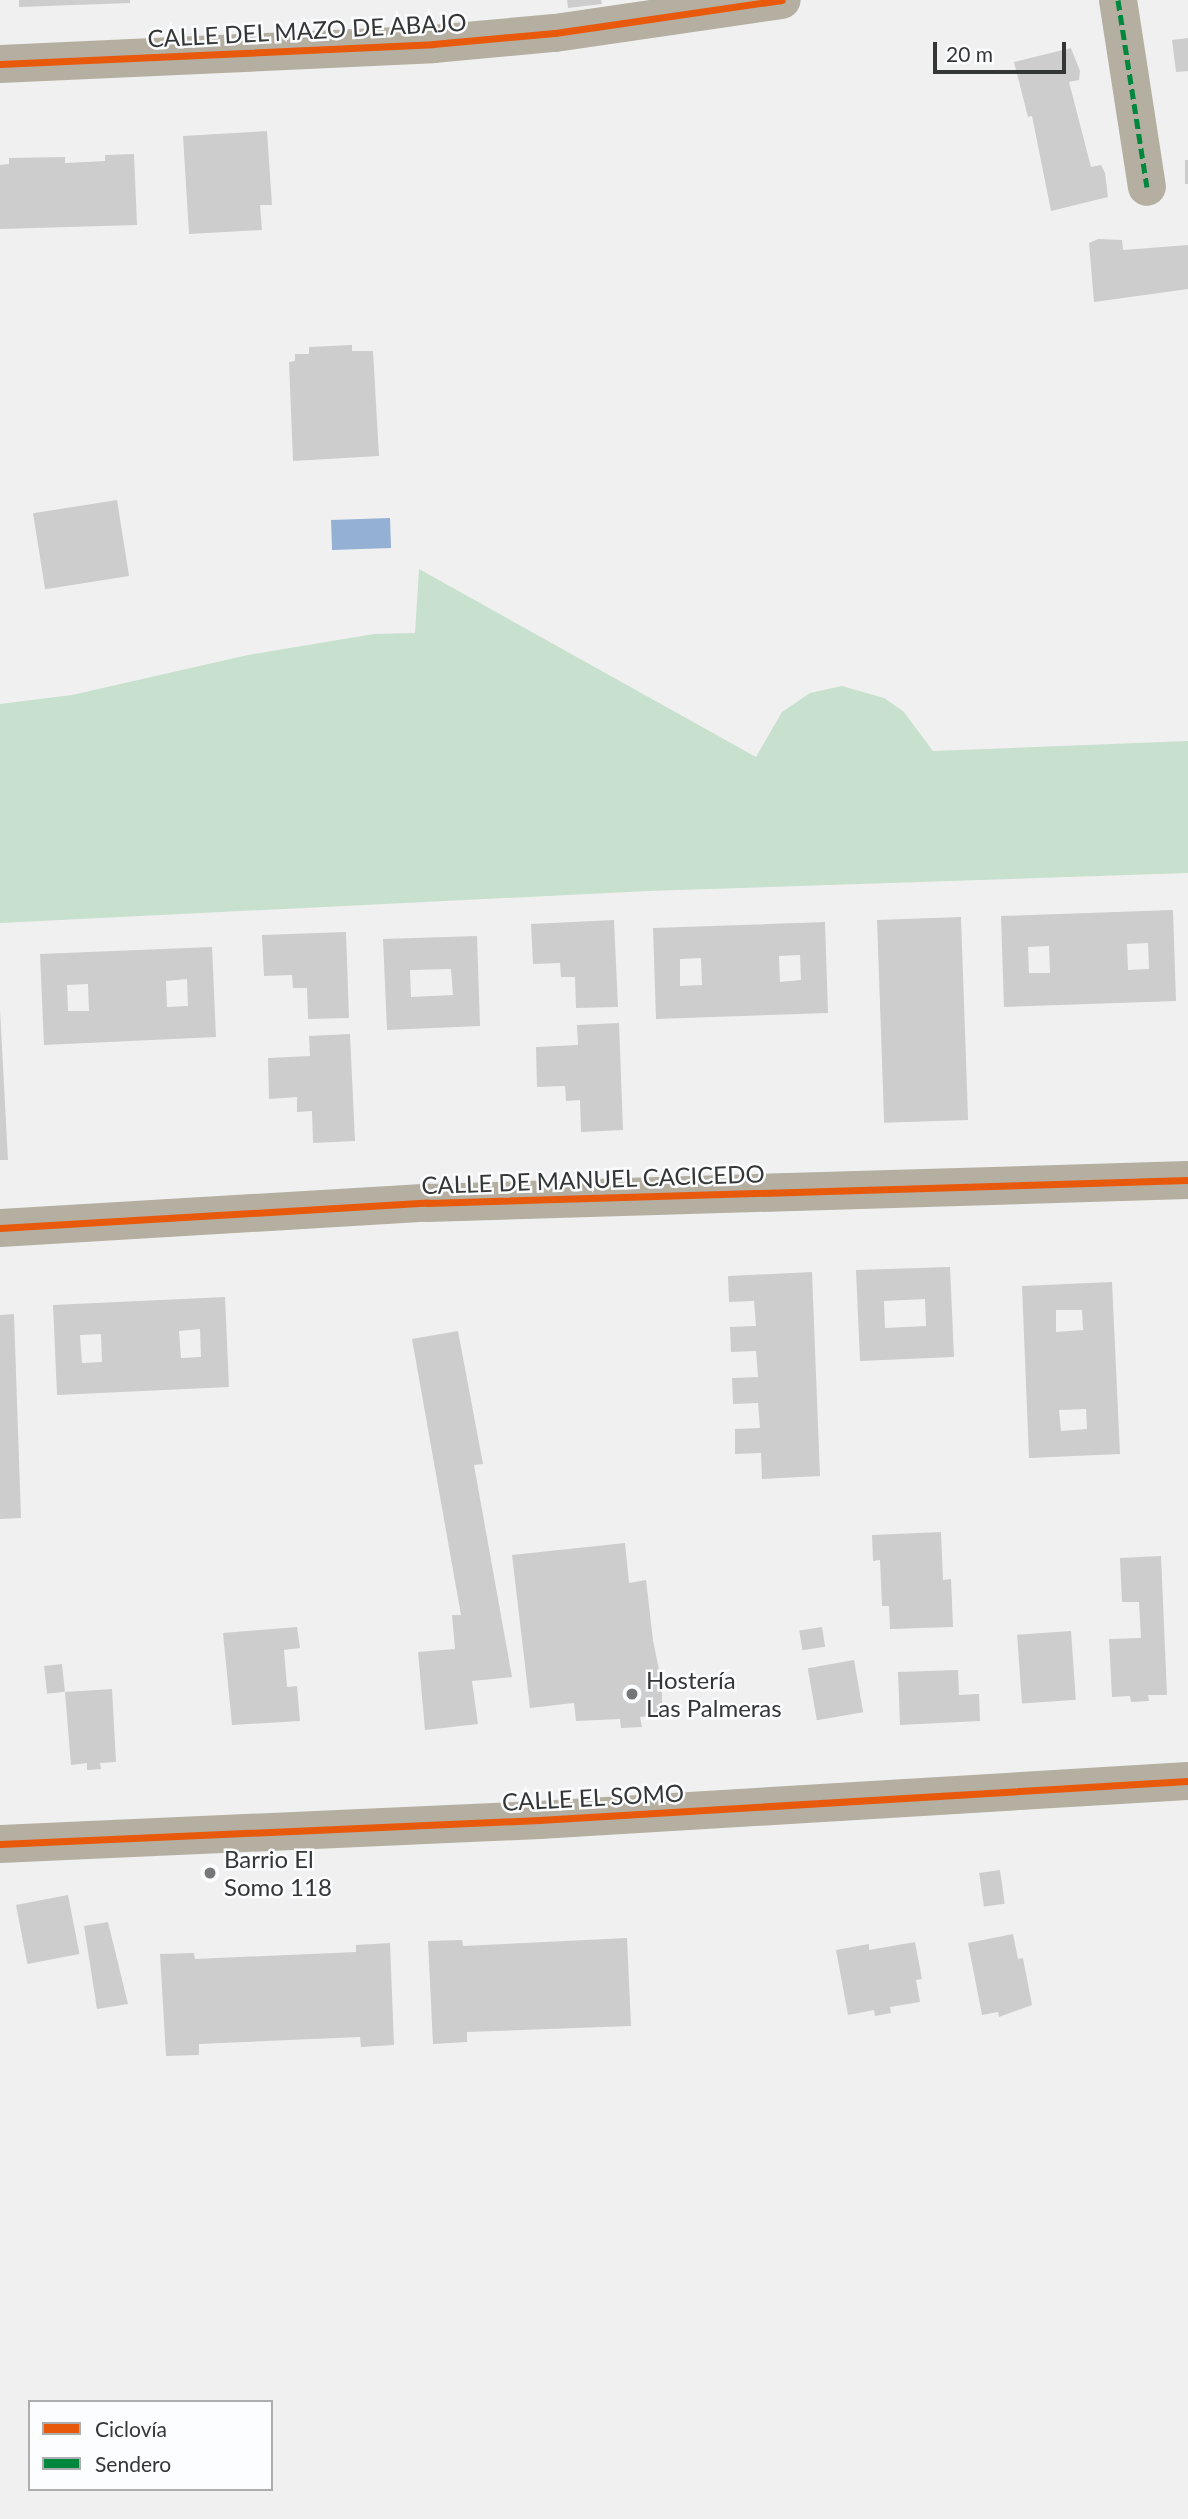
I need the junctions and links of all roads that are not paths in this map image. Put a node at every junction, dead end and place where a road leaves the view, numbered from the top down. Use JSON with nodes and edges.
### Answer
{"nodes":[{"id":1,"x":782,"y":0,"type":"edge"},
{"id":2,"x":1118,"y":0,"type":"edge"},
{"id":3,"x":0,"y":64,"type":"edge"},
{"id":4,"x":1147,"y":187,"type":"dead end"},
{"id":5,"x":1188,"y":1180,"type":"edge"},
{"id":6,"x":0,"y":1228,"type":"edge"},
{"id":7,"x":1188,"y":1781,"type":"edge"},
{"id":8,"x":0,"y":1844,"type":"edge"}],
"edges":[{"from":1,"to":3,"type":"street","name":"CALLE DEL MAZO DE ABAJO"},
{"from":2,"to":4,"type":"street"},
{"from":5,"to":6,"type":"street","name":"CALLE DE MANUEL CACICEDO"},
{"from":7,"to":8,"type":"street","name":"CALLE EL SOMO"}]}
